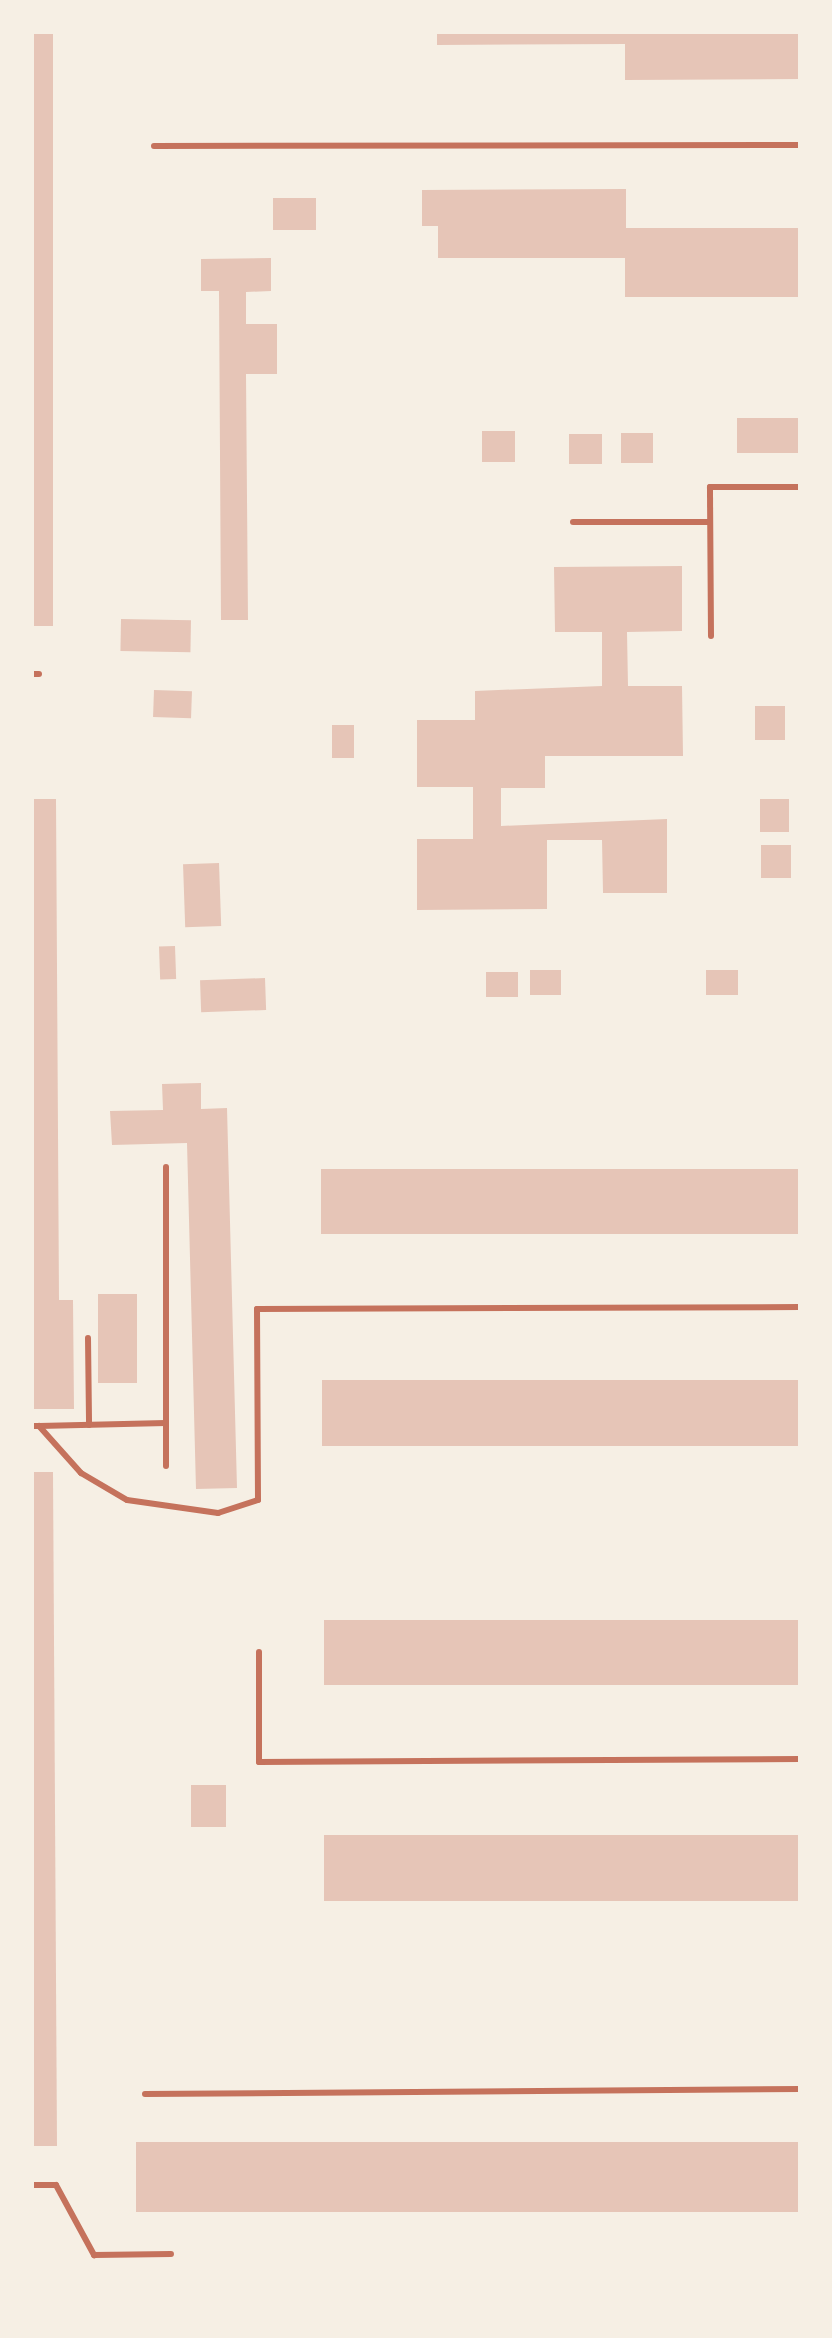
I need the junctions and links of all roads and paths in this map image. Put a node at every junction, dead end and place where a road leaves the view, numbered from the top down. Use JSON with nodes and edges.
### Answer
{"nodes":[{"id":1,"x":800,"y":145,"type":"edge"},
{"id":2,"x":154,"y":146,"type":"dead end"},
{"id":3,"x":800,"y":487,"type":"edge"},
{"id":4,"x":573,"y":522,"type":"dead end"},
{"id":5,"x":710,"y":522,"type":"junction"},
{"id":6,"x":711,"y":636,"type":"dead end"},
{"id":7,"x":166,"y":1167,"type":"dead end"},
{"id":8,"x":800,"y":1307,"type":"edge"},
{"id":9,"x":88,"y":1338,"type":"dead end"},
{"id":10,"x":166,"y":1423,"type":"junction"},
{"id":11,"x":89,"y":1425,"type":"junction"},
{"id":12,"x":36,"y":1426,"type":"edge"},
{"id":13,"x":166,"y":1466,"type":"dead end"},
{"id":14,"x":259,"y":1652,"type":"dead end"},
{"id":15,"x":800,"y":1759,"type":"edge"},
{"id":16,"x":800,"y":2089,"type":"edge"},
{"id":17,"x":145,"y":2094,"type":"dead end"},
{"id":18,"x":32,"y":2185,"type":"edge"},
{"id":19,"x":171,"y":2254,"type":"dead end"}],
"edges":[{"from":1,"to":2,"type":"lane"},
{"from":3,"to":5,"type":"lane"},
{"from":4,"to":5,"type":"lane"},
{"from":5,"to":6,"type":"lane"},
{"from":7,"to":10,"type":"lane"},
{"from":8,"to":12,"type":"lane"},
{"from":9,"to":11,"type":"lane"},
{"from":10,"to":11,"type":"lane"},
{"from":10,"to":13,"type":"lane"},
{"from":11,"to":12,"type":"lane"},
{"from":14,"to":15,"type":"lane"},
{"from":16,"to":17,"type":"lane"},
{"from":18,"to":19,"type":"lane"}]}
